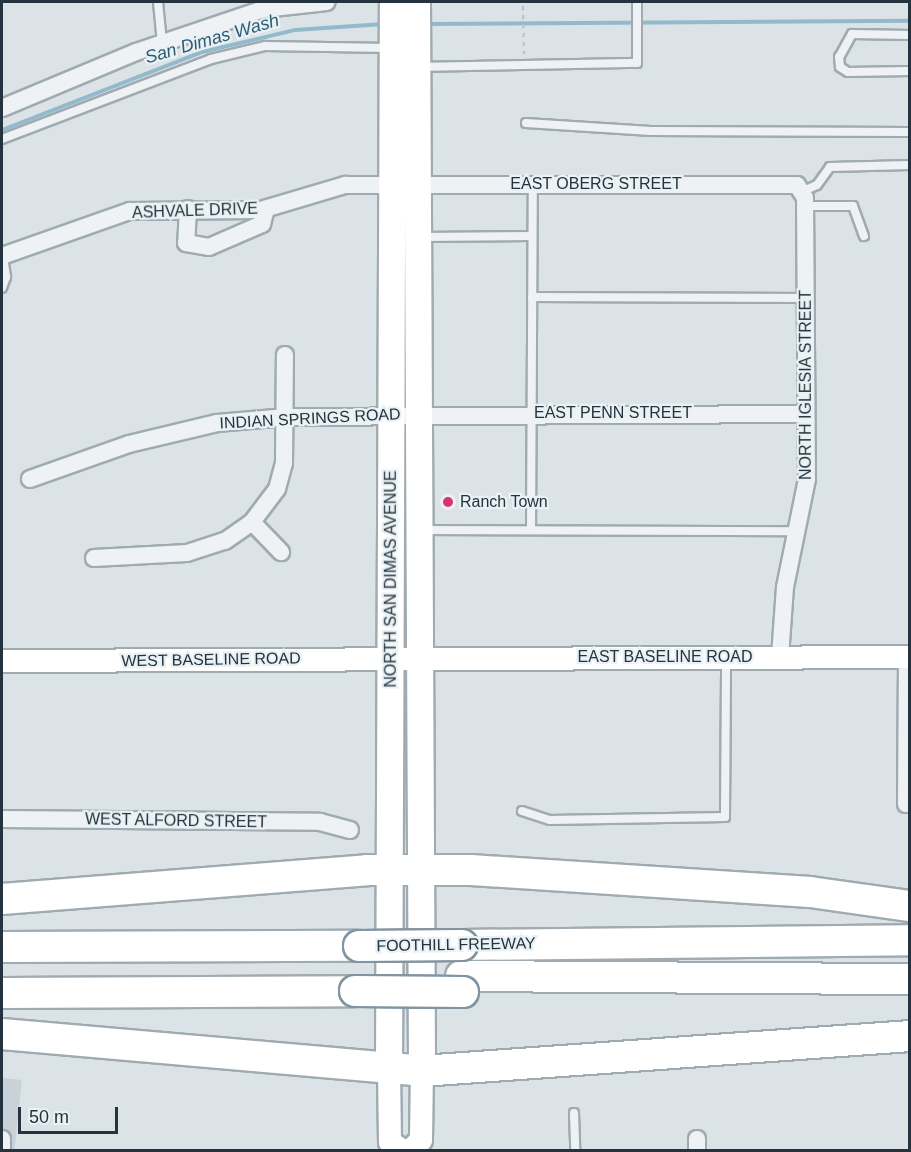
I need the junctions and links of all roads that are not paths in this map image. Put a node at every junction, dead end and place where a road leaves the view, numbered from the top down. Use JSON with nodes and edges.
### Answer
{"nodes":[{"id":1,"x":327,"y":2,"type":"edge"},
{"id":2,"x":637,"y":5,"type":"edge"},
{"id":3,"x":157,"y":6,"type":"edge"},
{"id":4,"x":403,"y":20,"type":"edge"},
{"id":5,"x":909,"y":35,"type":"edge"},
{"id":6,"x":162,"y":43,"type":"junction"},
{"id":7,"x":418,"y":67,"type":"junction"},
{"id":8,"x":909,"y":71,"type":"edge"},
{"id":9,"x":2,"y":108,"type":"edge"},
{"id":10,"x":526,"y":123,"type":"dead end"},
{"id":11,"x":909,"y":132,"type":"edge"},
{"id":12,"x":2,"y":139,"type":"edge"},
{"id":13,"x":909,"y":165,"type":"edge"},
{"id":14,"x":406,"y":183,"type":"junction"},
{"id":15,"x":533,"y":184,"type":"junction"},
{"id":16,"x":801,"y":195,"type":"junction"},
{"id":17,"x":188,"y":209,"type":"junction"},
{"id":18,"x":266,"y":209,"type":"junction"},
{"id":19,"x":532,"y":236,"type":"junction"},
{"id":20,"x":864,"y":236,"type":"dead end"},
{"id":21,"x":418,"y":237,"type":"junction"},
{"id":22,"x":2,"y":256,"type":"edge"},
{"id":23,"x":2,"y":288,"type":"edge"},
{"id":24,"x":532,"y":297,"type":"junction"},
{"id":25,"x":806,"y":298,"type":"junction"},
{"id":26,"x":285,"y":355,"type":"dead end"},
{"id":27,"x":392,"y":413,"type":"junction"},
{"id":28,"x":419,"y":413,"type":"junction"},
{"id":29,"x":532,"y":413,"type":"junction"},
{"id":30,"x":806,"y":414,"type":"junction"},
{"id":31,"x":288,"y":417,"type":"junction"},
{"id":32,"x":30,"y":479,"type":"dead end"},
{"id":33,"x":252,"y":522,"type":"junction"},
{"id":34,"x":419,"y":530,"type":"junction"},
{"id":35,"x":531,"y":530,"type":"junction"},
{"id":36,"x":800,"y":531,"type":"junction"},
{"id":37,"x":281,"y":552,"type":"dead end"},
{"id":38,"x":94,"y":558,"type":"dead end"},
{"id":39,"x":780,"y":656,"type":"junction"},
{"id":40,"x":726,"y":657,"type":"junction"},
{"id":41,"x":908,"y":657,"type":"edge"},
{"id":42,"x":392,"y":658,"type":"junction"},
{"id":43,"x":421,"y":658,"type":"junction"},
{"id":44,"x":2,"y":662,"type":"edge"},
{"id":45,"x":906,"y":804,"type":"dead end"},
{"id":46,"x":522,"y":811,"type":"dead end"},
{"id":47,"x":2,"y":819,"type":"edge"},
{"id":48,"x":350,"y":830,"type":"dead end"},
{"id":49,"x":387,"y":870,"type":"junction"},
{"id":50,"x":422,"y":871,"type":"junction"},
{"id":51,"x":2,"y":899,"type":"edge"},
{"id":52,"x":909,"y":906,"type":"edge"},
{"id":53,"x":909,"y":940,"type":"edge"},
{"id":54,"x":271,"y":946,"type":"junction"},
{"id":55,"x":2,"y":947,"type":"edge"},
{"id":56,"x":2,"y":965,"type":"edge"},
{"id":57,"x":2,"y":976,"type":"edge"},
{"id":58,"x":909,"y":979,"type":"edge"},
{"id":59,"x":355,"y":984,"type":"junction"},
{"id":60,"x":462,"y":984,"type":"junction"},
{"id":61,"x":2,"y":993,"type":"edge"},
{"id":62,"x":909,"y":995,"type":"edge"},
{"id":63,"x":2,"y":1034,"type":"edge"},
{"id":64,"x":909,"y":1036,"type":"edge"},
{"id":65,"x":389,"y":1070,"type":"junction"},
{"id":66,"x":422,"y":1071,"type":"junction"},
{"id":67,"x":574,"y":1113,"type":"dead end"},
{"id":68,"x":2,"y":1139,"type":"edge"},
{"id":69,"x":2,"y":1150,"type":"edge"},
{"id":70,"x":402,"y":1150,"type":"edge"},
{"id":71,"x":411,"y":1150,"type":"edge"},
{"id":72,"x":575,"y":1150,"type":"edge"}],
"edges":[{"from":1,"to":6,"type":"street"},
{"from":2,"to":7,"type":"lane"},
{"from":3,"to":6,"type":"lane"},
{"from":4,"to":7,"type":"main road","name":"NORTH SAN DIMAS AVENUE"},
{"from":4,"to":12,"type":"lane"},
{"from":4,"to":14,"type":"main road","name":"NORTH SAN DIMAS AVENUE"},
{"from":5,"to":8,"type":"lane"},
{"from":6,"to":9,"type":"street"},
{"from":7,"to":14,"type":"main road","name":"NORTH SAN DIMAS AVENUE"},
{"from":10,"to":11,"type":"lane"},
{"from":13,"to":16,"type":"lane"},
{"from":14,"to":15,"type":"street","name":"EAST OBERG STREET"},
{"from":14,"to":18,"type":"street","name":"ASHVALE DRIVE"},
{"from":14,"to":21,"type":"main road","name":"NORTH SAN DIMAS AVENUE"},
{"from":14,"to":27,"type":"main road","name":"NORTH SAN DIMAS AVENUE"},
{"from":15,"to":16,"type":"street","name":"EAST OBERG STREET"},
{"from":15,"to":19,"type":"lane"},
{"from":16,"to":20,"type":"lane"},
{"from":16,"to":25,"type":"street","name":"NORTH IGLESIA STREET"},
{"from":17,"to":18,"type":"street","name":"ASHVALE DRIVE"},
{"from":17,"to":18,"type":"street"},
{"from":17,"to":22,"type":"street","name":"ASHVALE DRIVE"},
{"from":19,"to":21,"type":"lane"},
{"from":19,"to":24,"type":"lane"},
{"from":21,"to":28,"type":"main road","name":"NORTH SAN DIMAS AVENUE"},
{"from":22,"to":23,"type":"lane"},
{"from":24,"to":25,"type":"lane"},
{"from":24,"to":29,"type":"lane"},
{"from":25,"to":30,"type":"street","name":"NORTH IGLESIA STREET"},
{"from":26,"to":31,"type":"street"},
{"from":27,"to":28,"type":"street","name":"INDIAN SPRINGS ROAD"},
{"from":27,"to":31,"type":"street","name":"INDIAN SPRINGS ROAD"},
{"from":27,"to":42,"type":"main road","name":"NORTH SAN DIMAS AVENUE"},
{"from":28,"to":29,"type":"street","name":"EAST PENN STREET"},
{"from":28,"to":34,"type":"main road","name":"NORTH SAN DIMAS AVENUE"},
{"from":29,"to":30,"type":"street","name":"EAST PENN STREET"},
{"from":29,"to":35,"type":"lane"},
{"from":30,"to":36,"type":"street","name":"NORTH IGLESIA STREET"},
{"from":31,"to":32,"type":"street","name":"INDIAN SPRINGS ROAD"},
{"from":31,"to":33,"type":"street"},
{"from":33,"to":37,"type":"street"},
{"from":33,"to":38,"type":"street"},
{"from":34,"to":35,"type":"lane"},
{"from":34,"to":43,"type":"main road","name":"NORTH SAN DIMAS AVENUE"},
{"from":35,"to":36,"type":"lane"},
{"from":36,"to":39,"type":"street","name":"NORTH IGLESIA STREET"},
{"from":39,"to":40,"type":"main road","name":"EAST BASELINE ROAD"},
{"from":39,"to":41,"type":"main road","name":"EAST BASELINE ROAD"},
{"from":40,"to":43,"type":"main road","name":"EAST BASELINE ROAD"},
{"from":40,"to":46,"type":"lane"},
{"from":41,"to":45,"type":"street"},
{"from":42,"to":43,"type":"main road","name":"WEST BASELINE ROAD"},
{"from":42,"to":44,"type":"main road","name":"WEST BASELINE ROAD"},
{"from":42,"to":49,"type":"main road","name":"NORTH SAN DIMAS AVENUE"},
{"from":43,"to":50,"type":"main road","name":"NORTH SAN DIMAS AVENUE"},
{"from":47,"to":48,"type":"street","name":"WEST ALFORD STREET"},
{"from":49,"to":50,"type":"highway"},
{"from":49,"to":51,"type":"highway"},
{"from":49,"to":65,"type":"main road","name":"NORTH SAN DIMAS AVENUE"},
{"from":50,"to":52,"type":"highway"},
{"from":50,"to":66,"type":"main road","name":"NORTH SAN DIMAS AVENUE"},
{"from":53,"to":54,"type":"highway","name":"FOOTHILL FREEWAY","bridge":true},
{"from":54,"to":55,"type":"highway","name":"FOOTHILL FREEWAY"},
{"from":54,"to":56,"type":"highway"},
{"from":57,"to":59,"type":"highway"},
{"from":58,"to":60,"type":"highway"},
{"from":59,"to":60,"type":"highway","bridge":true},
{"from":59,"to":61,"type":"highway"},
{"from":60,"to":62,"type":"highway"},
{"from":63,"to":65,"type":"highway"},
{"from":64,"to":66,"type":"highway"},
{"from":65,"to":66,"type":"highway"},
{"from":65,"to":70,"type":"main road","name":"NORTH SAN DIMAS AVENUE"},
{"from":66,"to":71,"type":"main road","name":"NORTH SAN DIMAS AVENUE"},
{"from":67,"to":72,"type":"lane"},
{"from":68,"to":69,"type":"street"}]}
